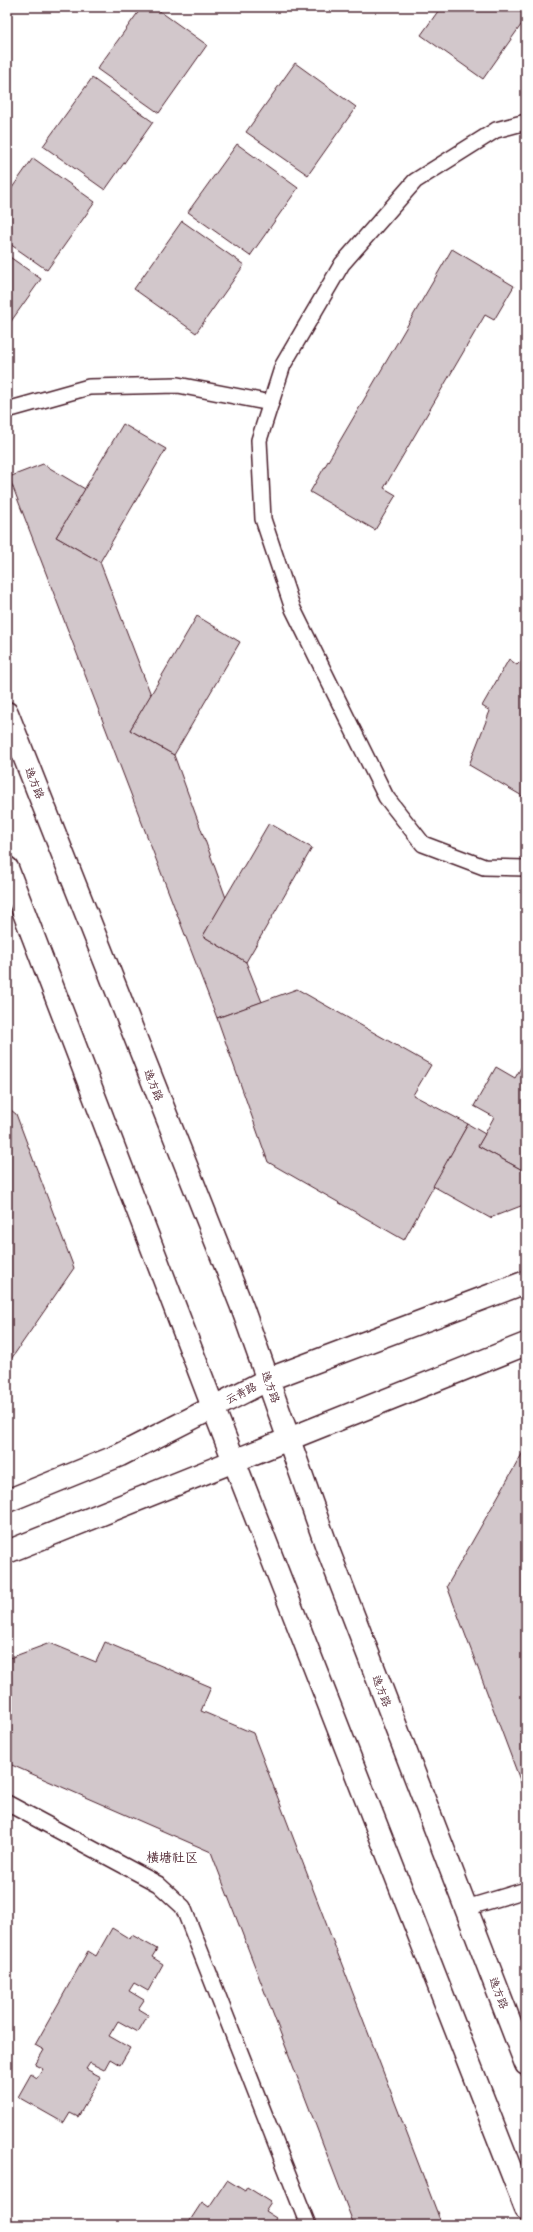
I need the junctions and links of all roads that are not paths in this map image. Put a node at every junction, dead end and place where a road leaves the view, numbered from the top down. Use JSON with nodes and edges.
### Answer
{"nodes":[{"id":1,"x":526,"y":122,"type":"edge"},
{"id":2,"x":271,"y":403,"type":"junction"},
{"id":3,"x":7,"y":410,"type":"edge"},
{"id":4,"x":7,"y":713,"type":"edge"},
{"id":5,"x":7,"y":868,"type":"edge"},
{"id":6,"x":526,"y":868,"type":"edge"},
{"id":7,"x":526,"y":1282,"type":"edge"},
{"id":8,"x":526,"y":1344,"type":"edge"},
{"id":9,"x":269,"y":1379,"type":"junction"},
{"id":10,"x":213,"y":1407,"type":"junction"},
{"id":11,"x":290,"y":1439,"type":"junction"},
{"id":12,"x":235,"y":1461,"type":"junction"},
{"id":13,"x":7,"y":1501,"type":"edge"},
{"id":14,"x":7,"y":1552,"type":"edge"},
{"id":15,"x":7,"y":1803,"type":"edge"},
{"id":16,"x":526,"y":1890,"type":"edge"},
{"id":17,"x":466,"y":1908,"type":"junction"},
{"id":18,"x":526,"y":2064,"type":"edge"},
{"id":19,"x":526,"y":2209,"type":"edge"},
{"id":20,"x":308,"y":2225,"type":"edge"}],
"edges":[{"from":1,"to":2,"type":"lane"},
{"from":2,"to":3,"type":"lane"},
{"from":2,"to":6,"type":"lane"},
{"from":4,"to":9,"type":"street","name":"逸方路"},
{"from":5,"to":10,"type":"street"},
{"from":7,"to":9,"type":"street","name":"云青路"},
{"from":8,"to":11,"type":"street"},
{"from":9,"to":10,"type":"street","name":"云青路"},
{"from":9,"to":11,"type":"street","name":"逸方路"},
{"from":10,"to":12,"type":"street"},
{"from":10,"to":13,"type":"street","name":"云青路"},
{"from":11,"to":12,"type":"street"},
{"from":11,"to":17,"type":"street","name":"逸方路"},
{"from":12,"to":14,"type":"street"},
{"from":12,"to":19,"type":"street"},
{"from":15,"to":20,"type":"lane"},
{"from":16,"to":17,"type":"lane"},
{"from":17,"to":18,"type":"street","name":"逸方路"}]}
